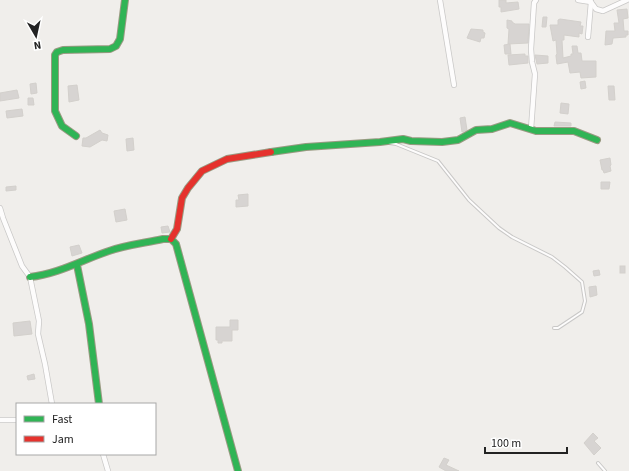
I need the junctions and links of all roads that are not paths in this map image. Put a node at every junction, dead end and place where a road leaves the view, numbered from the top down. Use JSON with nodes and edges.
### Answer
{"nodes":[{"id":1,"x":125,"y":0,"type":"edge"},
{"id":2,"x":440,"y":0,"type":"edge"},
{"id":3,"x":536,"y":0,"type":"edge"},
{"id":4,"x":578,"y":0,"type":"edge"},
{"id":5,"x":627,"y":0,"type":"edge"},
{"id":6,"x":591,"y":1,"type":"edge"},
{"id":7,"x":588,"y":37,"type":"dead end"},
{"id":8,"x":454,"y":85,"type":"dead end"},
{"id":9,"x":531,"y":129,"type":"junction"},
{"id":10,"x":76,"y":136,"type":"dead end"},
{"id":11,"x":597,"y":140,"type":"dead end"},
{"id":12,"x":380,"y":142,"type":"junction"},
{"id":13,"x":0,"y":208,"type":"edge"},
{"id":14,"x":171,"y":239,"type":"junction"},
{"id":15,"x":76,"y":265,"type":"junction"},
{"id":16,"x":30,"y":277,"type":"junction"},
{"id":17,"x":554,"y":328,"type":"dead end"},
{"id":18,"x":52,"y":403,"type":"edge"},
{"id":19,"x":99,"y":403,"type":"edge"},
{"id":20,"x":0,"y":420,"type":"edge"},
{"id":21,"x":16,"y":420,"type":"edge"},
{"id":22,"x":103,"y":455,"type":"edge"},
{"id":23,"x":598,"y":463,"type":"dead end"},
{"id":24,"x":108,"y":471,"type":"edge"},
{"id":25,"x":238,"y":471,"type":"edge"},
{"id":26,"x":605,"y":471,"type":"edge"}],
"edges":[{"from":1,"to":10,"type":"street"},
{"from":2,"to":8,"type":"street"},
{"from":3,"to":9,"type":"street"},
{"from":4,"to":6,"type":"street"},
{"from":5,"to":6,"type":"street"},
{"from":6,"to":7,"type":"street"},
{"from":9,"to":11,"type":"street"},
{"from":9,"to":12,"type":"street"},
{"from":12,"to":14,"type":"street"},
{"from":12,"to":17,"type":"lane"},
{"from":13,"to":16,"type":"street"},
{"from":14,"to":15,"type":"street"},
{"from":14,"to":25,"type":"street"},
{"from":15,"to":16,"type":"street"},
{"from":15,"to":19,"type":"street"},
{"from":16,"to":18,"type":"street"},
{"from":20,"to":21,"type":"street"},
{"from":22,"to":24,"type":"street"},
{"from":23,"to":26,"type":"lane"}]}
